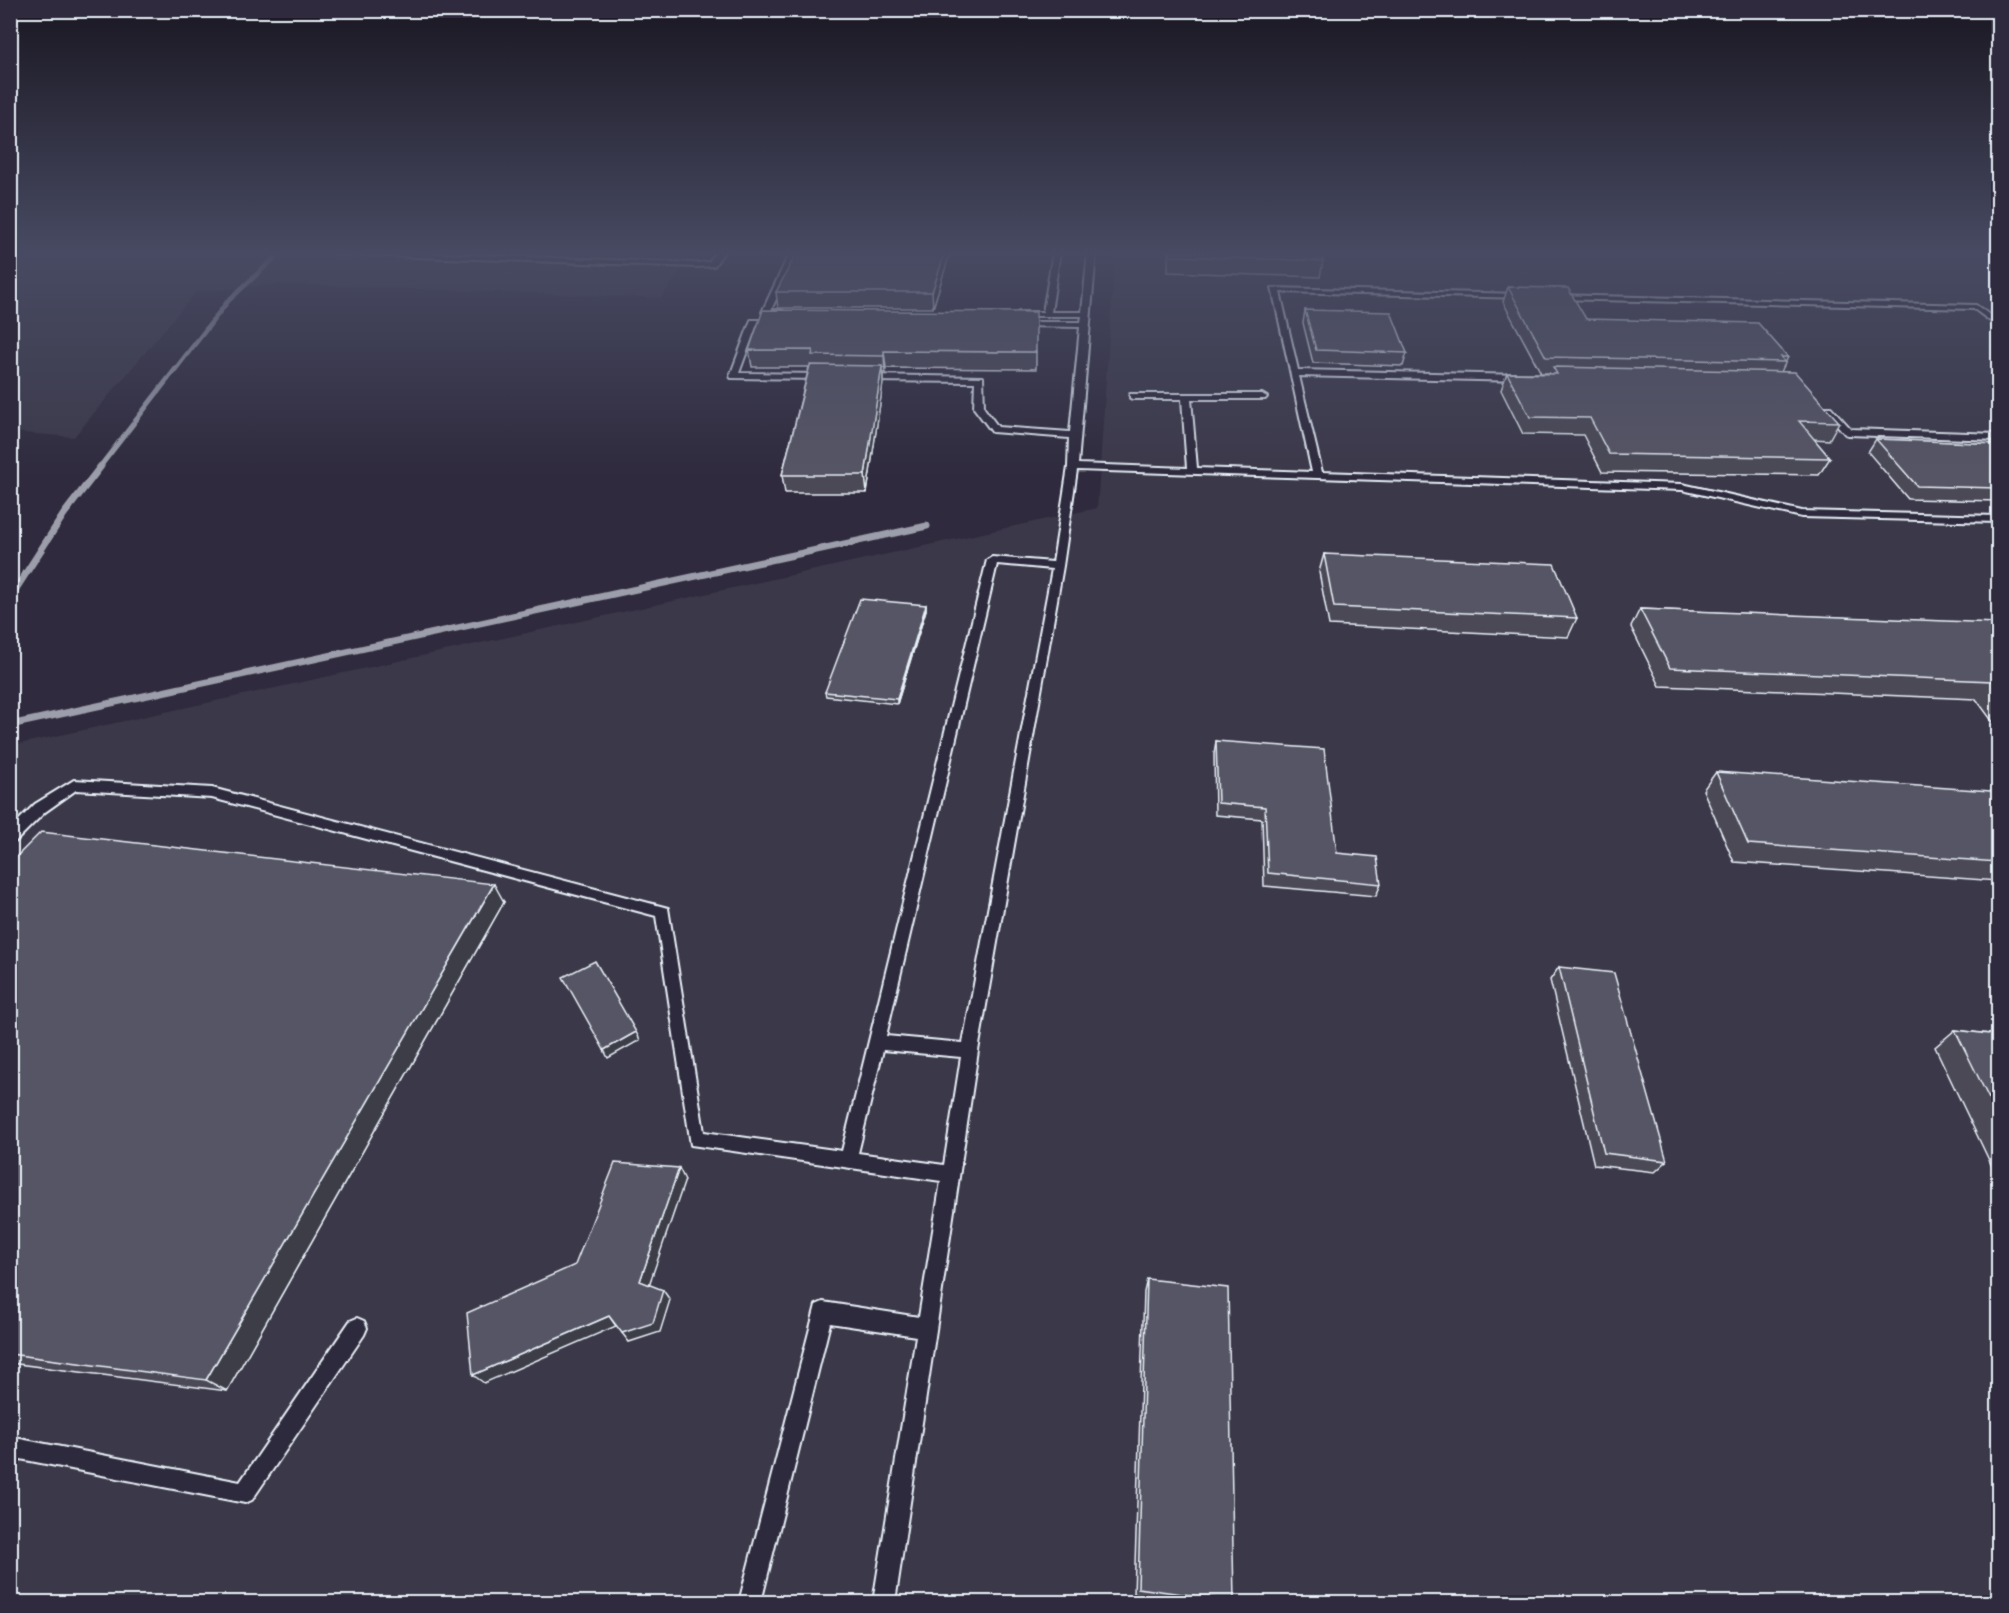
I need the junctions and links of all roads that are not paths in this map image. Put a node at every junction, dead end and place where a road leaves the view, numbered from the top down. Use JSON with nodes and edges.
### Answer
{"nodes":[{"id":1,"x":752,"y":327,"type":"edge"},
{"id":2,"x":1084,"y":327,"type":"edge"},
{"id":3,"x":1283,"y":327,"type":"edge"},
{"id":4,"x":1294,"y":373,"type":"junction"},
{"id":5,"x":840,"y":377,"type":"edge"},
{"id":6,"x":851,"y":377,"type":"edge"},
{"id":7,"x":1532,"y":378,"type":"edge"},
{"id":8,"x":1133,"y":396,"type":"dead end"},
{"id":9,"x":1186,"y":396,"type":"junction"},
{"id":10,"x":1262,"y":398,"type":"dead end"},
{"id":11,"x":1819,"y":400,"type":"edge"},
{"id":12,"x":1074,"y":435,"type":"junction"},
{"id":13,"x":1998,"y":436,"type":"edge"},
{"id":14,"x":1073,"y":467,"type":"junction"},
{"id":15,"x":1192,"y":471,"type":"junction"},
{"id":16,"x":1318,"y":476,"type":"junction"},
{"id":17,"x":1998,"y":519,"type":"edge"},
{"id":18,"x":1058,"y":566,"type":"junction"},
{"id":19,"x":10,"y":838,"type":"edge"},
{"id":20,"x":875,"y":1042,"type":"junction"},
{"id":21,"x":970,"y":1051,"type":"junction"},
{"id":22,"x":848,"y":1160,"type":"junction"},
{"id":23,"x":950,"y":1174,"type":"junction"},
{"id":24,"x":357,"y":1328,"type":"dead end"},
{"id":25,"x":926,"y":1328,"type":"junction"},
{"id":26,"x":10,"y":1447,"type":"edge"},
{"id":27,"x":750,"y":1602,"type":"edge"},
{"id":28,"x":884,"y":1602,"type":"edge"}],
"edges":[{"from":1,"to":5,"type":"lane"},
{"from":2,"to":12,"type":"lane"},
{"from":3,"to":4,"type":"lane"},
{"from":4,"to":7,"type":"lane"},
{"from":4,"to":16,"type":"lane"},
{"from":6,"to":12,"type":"lane"},
{"from":8,"to":9,"type":"lane"},
{"from":9,"to":10,"type":"lane"},
{"from":9,"to":15,"type":"lane"},
{"from":11,"to":13,"type":"lane"},
{"from":12,"to":14,"type":"lane"},
{"from":14,"to":15,"type":"lane"},
{"from":14,"to":18,"type":"lane"},
{"from":15,"to":16,"type":"lane"},
{"from":16,"to":17,"type":"lane"},
{"from":18,"to":20,"type":"lane"},
{"from":18,"to":21,"type":"lane"},
{"from":19,"to":22,"type":"lane"},
{"from":20,"to":21,"type":"lane"},
{"from":20,"to":22,"type":"lane"},
{"from":21,"to":23,"type":"lane"},
{"from":22,"to":23,"type":"lane"},
{"from":23,"to":25,"type":"lane"},
{"from":24,"to":26,"type":"lane"},
{"from":25,"to":27,"type":"lane"},
{"from":25,"to":28,"type":"lane"}]}
